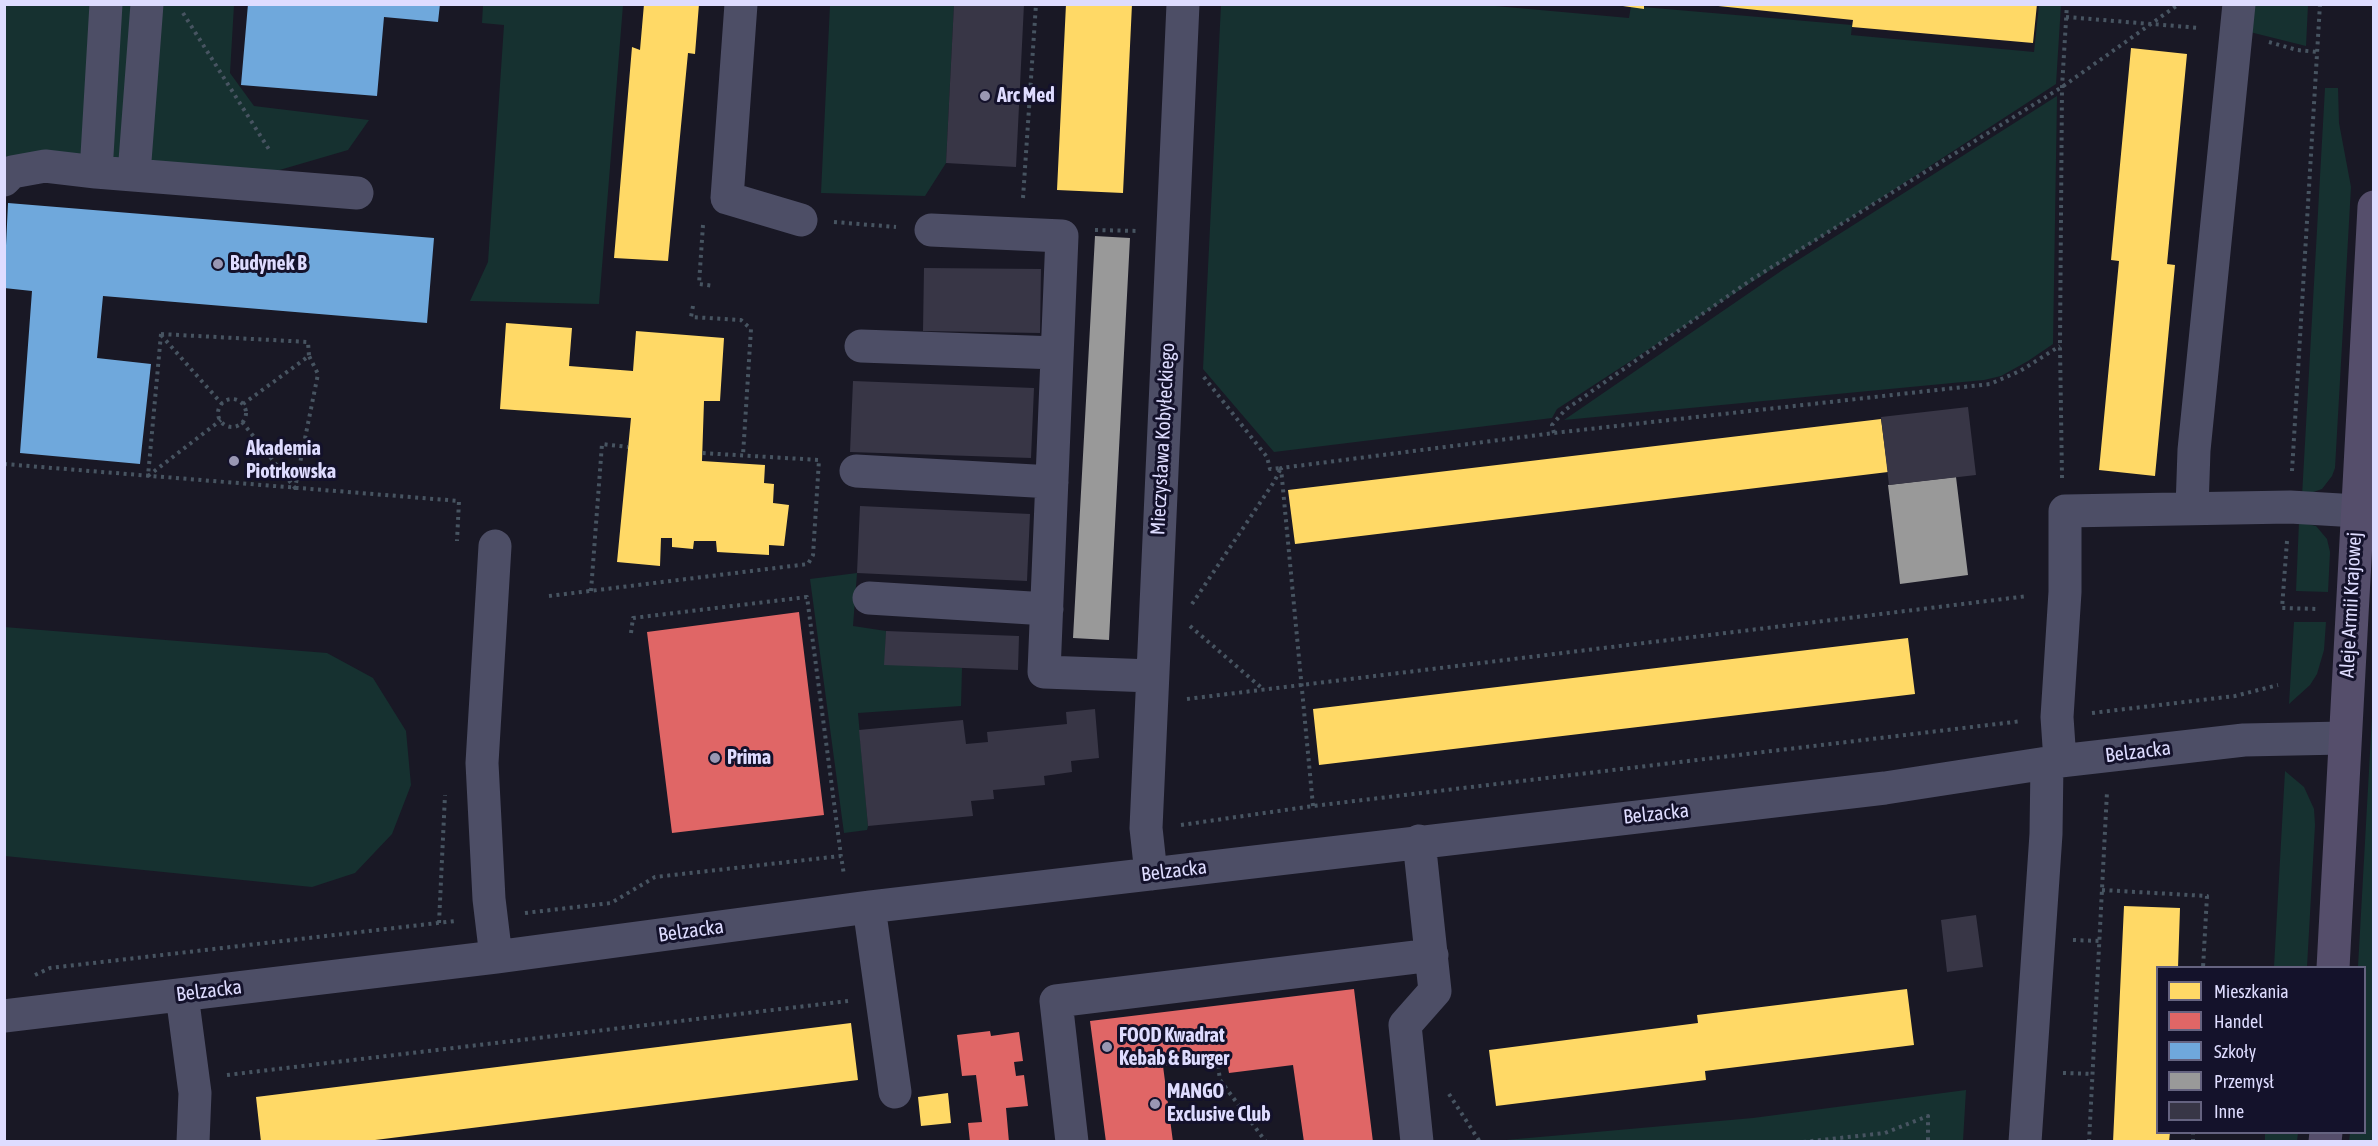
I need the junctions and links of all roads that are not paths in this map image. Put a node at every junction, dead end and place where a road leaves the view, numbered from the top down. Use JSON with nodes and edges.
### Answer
{"nodes":[{"id":1,"x":106,"y":4,"type":"edge"},
{"id":2,"x":147,"y":4,"type":"edge"},
{"id":3,"x":741,"y":4,"type":"edge"},
{"id":4,"x":1183,"y":4,"type":"edge"},
{"id":5,"x":2237,"y":18,"type":"edge"},
{"id":6,"x":96,"y":172,"type":"junction"},
{"id":7,"x":134,"y":174,"type":"junction"},
{"id":8,"x":4,"y":180,"type":"edge"},
{"id":9,"x":357,"y":193,"type":"dead end"},
{"id":10,"x":2373,"y":207,"type":"edge"},
{"id":11,"x":801,"y":220,"type":"road end"},
{"id":12,"x":931,"y":230,"type":"road end"},
{"id":13,"x":861,"y":346,"type":"dead end"},
{"id":14,"x":1058,"y":354,"type":"junction"},
{"id":15,"x":856,"y":471,"type":"dead end"},
{"id":16,"x":1052,"y":482,"type":"junction"},
{"id":17,"x":2192,"y":508,"type":"junction"},
{"id":18,"x":2357,"y":511,"type":"junction"},
{"id":19,"x":495,"y":546,"type":"dead end"},
{"id":20,"x":869,"y":598,"type":"dead end"},
{"id":21,"x":1047,"y":609,"type":"junction"},
{"id":22,"x":1152,"y":676,"type":"junction"},
{"id":23,"x":2344,"y":738,"type":"junction"},
{"id":24,"x":2053,"y":762,"type":"junction"},
{"id":25,"x":1419,"y":841,"type":"junction"},
{"id":26,"x":1151,"y":874,"type":"junction"},
{"id":27,"x":869,"y":907,"type":"junction"},
{"id":28,"x":1431,"y":955,"type":"junction"},
{"id":29,"x":496,"y":957,"type":"junction"},
{"id":30,"x":2333,"y":966,"type":"edge"},
{"id":31,"x":182,"y":994,"type":"junction"},
{"id":32,"x":4,"y":1017,"type":"edge"},
{"id":33,"x":895,"y":1092,"type":"dead end"},
{"id":34,"x":194,"y":1142,"type":"edge"},
{"id":35,"x":1072,"y":1142,"type":"edge"},
{"id":36,"x":1417,"y":1142,"type":"edge"},
{"id":37,"x":2025,"y":1142,"type":"edge"}],
"edges":[{"from":1,"to":6,"type":"street"},
{"from":2,"to":7,"type":"street"},
{"from":3,"to":11,"type":"street"},
{"from":4,"to":22,"type":"street","name":"Mieczysława Kobyłeckiego"},
{"from":5,"to":17,"type":"street"},
{"from":6,"to":7,"type":"street"},
{"from":6,"to":8,"type":"street"},
{"from":7,"to":9,"type":"street"},
{"from":10,"to":18,"type":"main road","name":"Aleje Armii Krajowej"},
{"from":12,"to":14,"type":"street"},
{"from":13,"to":14,"type":"street"},
{"from":14,"to":16,"type":"street"},
{"from":15,"to":16,"type":"street"},
{"from":16,"to":21,"type":"street"},
{"from":17,"to":18,"type":"street"},
{"from":17,"to":24,"type":"street"},
{"from":18,"to":23,"type":"main road","name":"Aleje Armii Krajowej"},
{"from":19,"to":29,"type":"street"},
{"from":20,"to":21,"type":"street"},
{"from":21,"to":22,"type":"street"},
{"from":22,"to":26,"type":"street","name":"Mieczysława Kobyłeckiego"},
{"from":23,"to":24,"type":"street","name":"Belzacka"},
{"from":23,"to":30,"type":"main road","name":"Aleje Armii Krajowej"},
{"from":24,"to":25,"type":"street","name":"Belzacka"},
{"from":24,"to":37,"type":"street"},
{"from":25,"to":26,"type":"street","name":"Belzacka"},
{"from":25,"to":28,"type":"street"},
{"from":26,"to":27,"type":"street","name":"Belzacka"},
{"from":27,"to":29,"type":"street","name":"Belzacka"},
{"from":27,"to":33,"type":"street"},
{"from":28,"to":35,"type":"street"},
{"from":28,"to":36,"type":"street"},
{"from":29,"to":31,"type":"street","name":"Belzacka"},
{"from":31,"to":32,"type":"street","name":"Belzacka"},
{"from":31,"to":34,"type":"street"}]}
